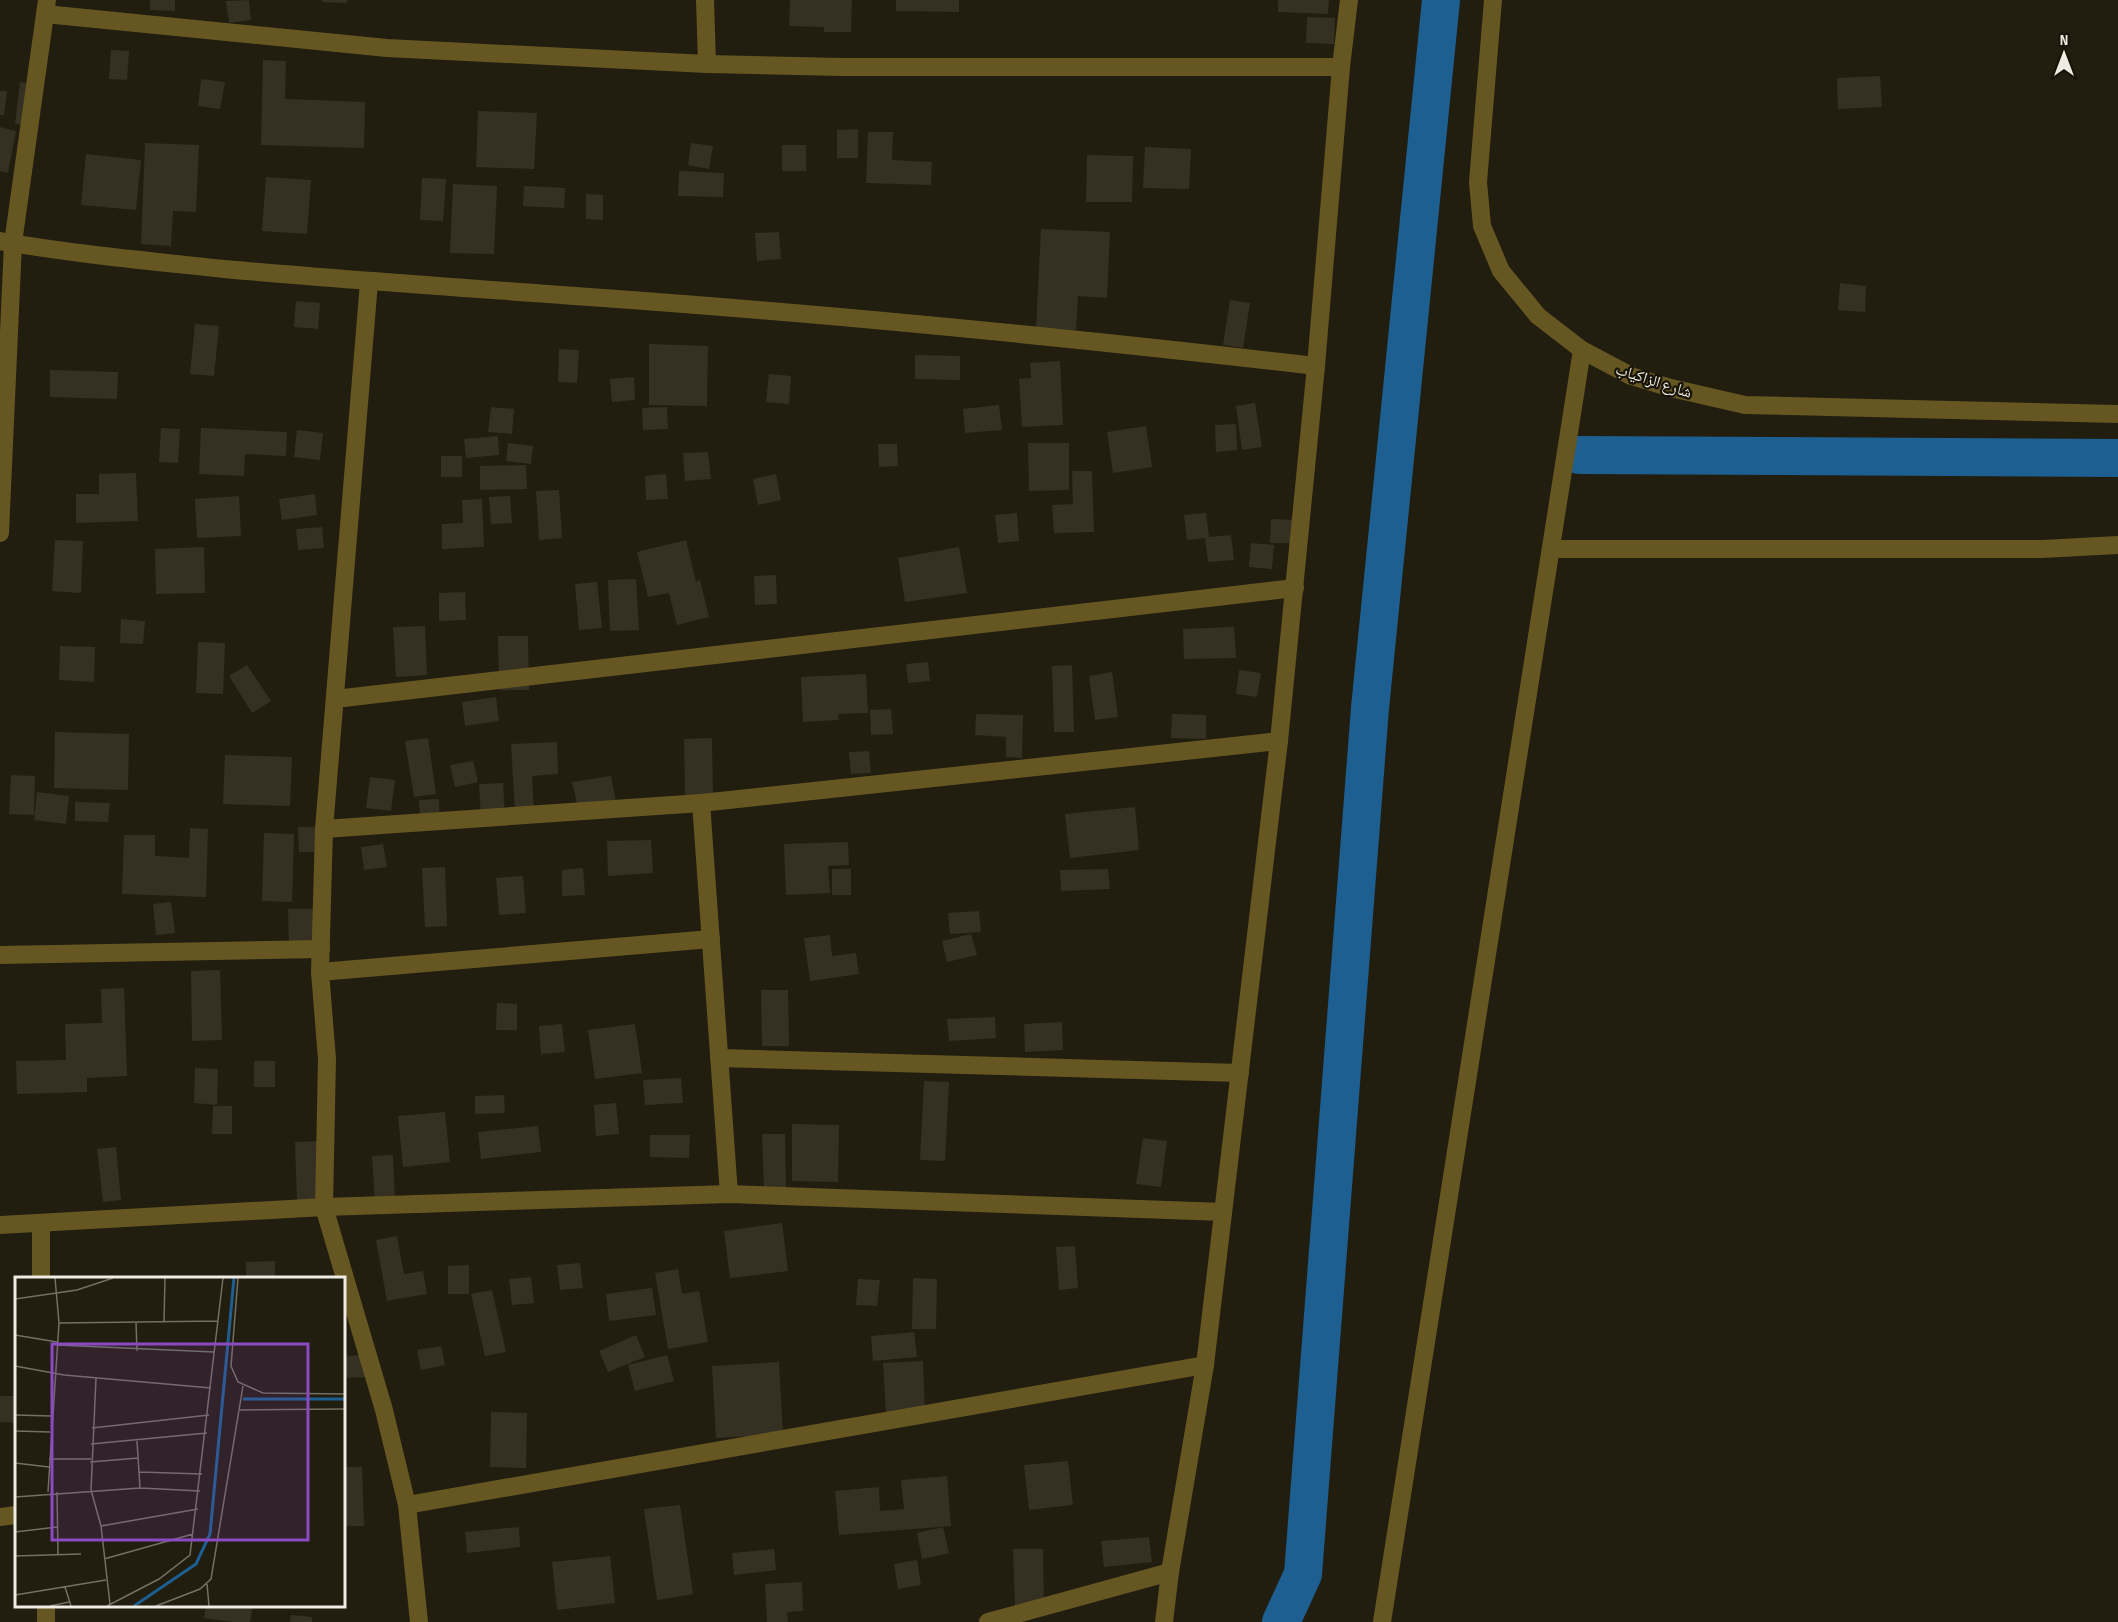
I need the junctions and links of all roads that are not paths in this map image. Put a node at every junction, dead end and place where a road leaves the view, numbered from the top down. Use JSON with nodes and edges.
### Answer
{"nodes":[{"id":1,"x":705,"y":0,"type":"edge"},
{"id":2,"x":1349,"y":0,"type":"edge"},
{"id":3,"x":1493,"y":0,"type":"edge"},
{"id":4,"x":46,"y":7,"type":"edge"},
{"id":5,"x":707,"y":64,"type":"junction"},
{"id":6,"x":1341,"y":67,"type":"junction"},
{"id":7,"x":7,"y":242,"type":"edge"},
{"id":8,"x":369,"y":282,"type":"junction"},
{"id":9,"x":1582,"y":350,"type":"junction"},
{"id":10,"x":1316,"y":366,"type":"junction"},
{"id":11,"x":2118,"y":414,"type":"edge"},
{"id":12,"x":0,"y":533,"type":"edge"},
{"id":13,"x":2118,"y":545,"type":"edge"},
{"id":14,"x":1551,"y":549,"type":"junction"},
{"id":15,"x":1295,"y":588,"type":"junction"},
{"id":16,"x":335,"y":699,"type":"junction"},
{"id":17,"x":1279,"y":741,"type":"junction"},
{"id":18,"x":701,"y":803,"type":"junction"},
{"id":19,"x":324,"y":829,"type":"junction"},
{"id":20,"x":711,"y":939,"type":"junction"},
{"id":21,"x":321,"y":949,"type":"junction"},
{"id":22,"x":0,"y":955,"type":"edge"},
{"id":23,"x":320,"y":972,"type":"junction"},
{"id":24,"x":719,"y":1058,"type":"junction"},
{"id":25,"x":1240,"y":1073,"type":"junction"},
{"id":26,"x":729,"y":1194,"type":"junction"},
{"id":27,"x":324,"y":1207,"type":"junction"},
{"id":28,"x":1223,"y":1212,"type":"junction"},
{"id":29,"x":41,"y":1223,"type":"junction"},
{"id":30,"x":0,"y":1225,"type":"edge"},
{"id":31,"x":41,"y":1277,"type":"edge"},
{"id":32,"x":345,"y":1277,"type":"edge"},
{"id":33,"x":345,"y":1278,"type":"edge"},
{"id":34,"x":1205,"y":1365,"type":"junction"},
{"id":35,"x":407,"y":1505,"type":"junction"},
{"id":36,"x":15,"y":1515,"type":"edge"},
{"id":37,"x":0,"y":1517,"type":"edge"},
{"id":38,"x":1170,"y":1572,"type":"junction"},
{"id":39,"x":419,"y":1622,"type":"edge"},
{"id":40,"x":988,"y":1622,"type":"edge"},
{"id":41,"x":1164,"y":1622,"type":"edge"},
{"id":42,"x":1382,"y":1622,"type":"edge"}],
"edges":[{"from":1,"to":5,"type":"street"},
{"from":2,"to":6,"type":"street"},
{"from":3,"to":9,"type":"street","name":"شارع الزاكياب"},
{"from":4,"to":5,"type":"street"},
{"from":4,"to":7,"type":"street"},
{"from":5,"to":6,"type":"street"},
{"from":6,"to":10,"type":"street"},
{"from":7,"to":8,"type":"street"},
{"from":7,"to":12,"type":"street"},
{"from":8,"to":10,"type":"street"},
{"from":8,"to":16,"type":"street"},
{"from":9,"to":11,"type":"street","name":"شارع الزاكياب"},
{"from":9,"to":14,"type":"street"},
{"from":10,"to":15,"type":"street"},
{"from":13,"to":14,"type":"street"},
{"from":14,"to":42,"type":"street"},
{"from":15,"to":16,"type":"street"},
{"from":15,"to":17,"type":"street"},
{"from":16,"to":19,"type":"street"},
{"from":17,"to":18,"type":"street"},
{"from":17,"to":25,"type":"street"},
{"from":18,"to":19,"type":"street"},
{"from":18,"to":20,"type":"street"},
{"from":19,"to":21,"type":"street"},
{"from":20,"to":23,"type":"street"},
{"from":20,"to":24,"type":"street"},
{"from":21,"to":22,"type":"street"},
{"from":21,"to":23,"type":"street"},
{"from":23,"to":27,"type":"street"},
{"from":24,"to":25,"type":"street"},
{"from":24,"to":26,"type":"street"},
{"from":25,"to":28,"type":"street"},
{"from":26,"to":27,"type":"street"},
{"from":26,"to":28,"type":"street"},
{"from":27,"to":29,"type":"street"},
{"from":27,"to":32,"type":"street"},
{"from":28,"to":34,"type":"street"},
{"from":29,"to":30,"type":"street"},
{"from":29,"to":31,"type":"street"},
{"from":33,"to":35,"type":"street"},
{"from":34,"to":35,"type":"street"},
{"from":34,"to":38,"type":"street"},
{"from":35,"to":39,"type":"street"},
{"from":36,"to":37,"type":"street"},
{"from":38,"to":40,"type":"street"},
{"from":38,"to":41,"type":"street"}]}
